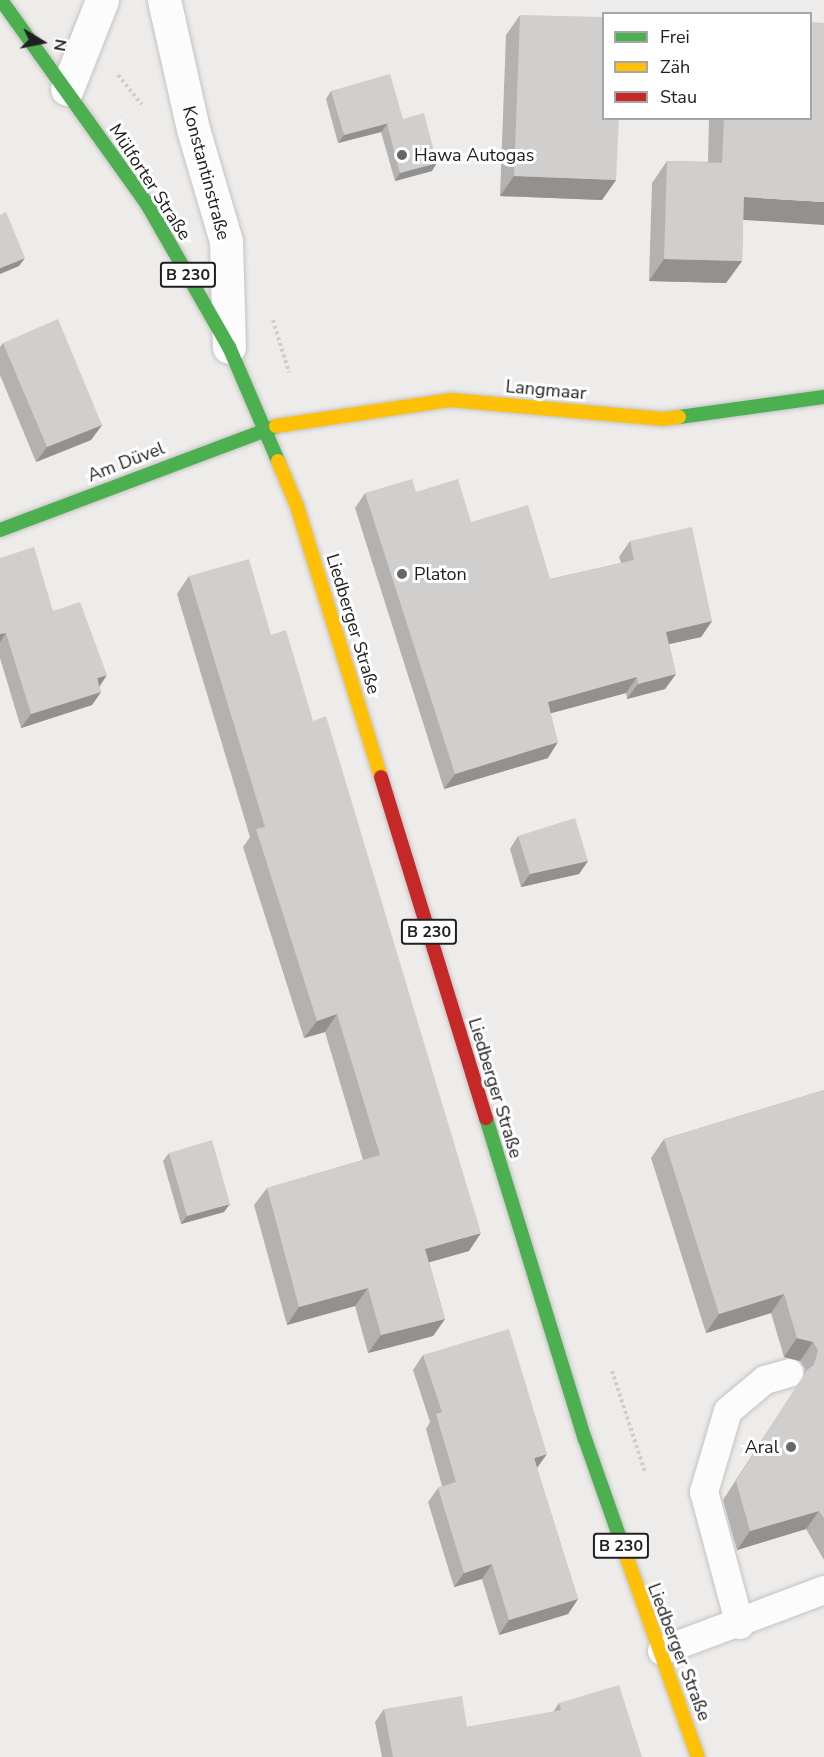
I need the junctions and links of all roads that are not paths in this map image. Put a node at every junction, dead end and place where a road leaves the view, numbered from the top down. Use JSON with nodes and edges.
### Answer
{"nodes":[{"id":1,"x":1,"y":0,"type":"edge"},
{"id":2,"x":102,"y":0,"type":"edge"},
{"id":3,"x":165,"y":0,"type":"edge"},
{"id":4,"x":67,"y":89,"type":"junction"},
{"id":5,"x":229,"y":347,"type":"junction"},
{"id":6,"x":824,"y":397,"type":"edge"},
{"id":7,"x":265,"y":428,"type":"junction"},
{"id":8,"x":0,"y":530,"type":"edge"},
{"id":9,"x":789,"y":1373,"type":"dead end"},
{"id":10,"x":824,"y":1590,"type":"edge"},
{"id":11,"x":740,"y":1625,"type":"junction"},
{"id":12,"x":662,"y":1651,"type":"junction"},
{"id":13,"x":698,"y":1757,"type":"edge"}],
"edges":[{"from":1,"to":4,"type":"main road","name":"Mülforter Straße","number":"B 230"},
{"from":2,"to":4,"type":"street"},
{"from":3,"to":5,"type":"street","name":"Konstantinstraße"},
{"from":4,"to":5,"type":"main road","name":"Mülforter Straße","number":"B 230"},
{"from":5,"to":7,"type":"main road","name":"Mülforter Straße","number":"B 230"},
{"from":6,"to":7,"type":"main road","name":"Langmaar"},
{"from":7,"to":8,"type":"main road","name":"Am Düvel"},
{"from":7,"to":12,"type":"main road","name":"Liedberger Straße","number":"B 230"},
{"from":9,"to":11,"type":"lane"},
{"from":10,"to":11,"type":"lane"},
{"from":11,"to":12,"type":"lane"},
{"from":12,"to":13,"type":"main road","name":"Liedberger Straße","number":"B 230"}]}
